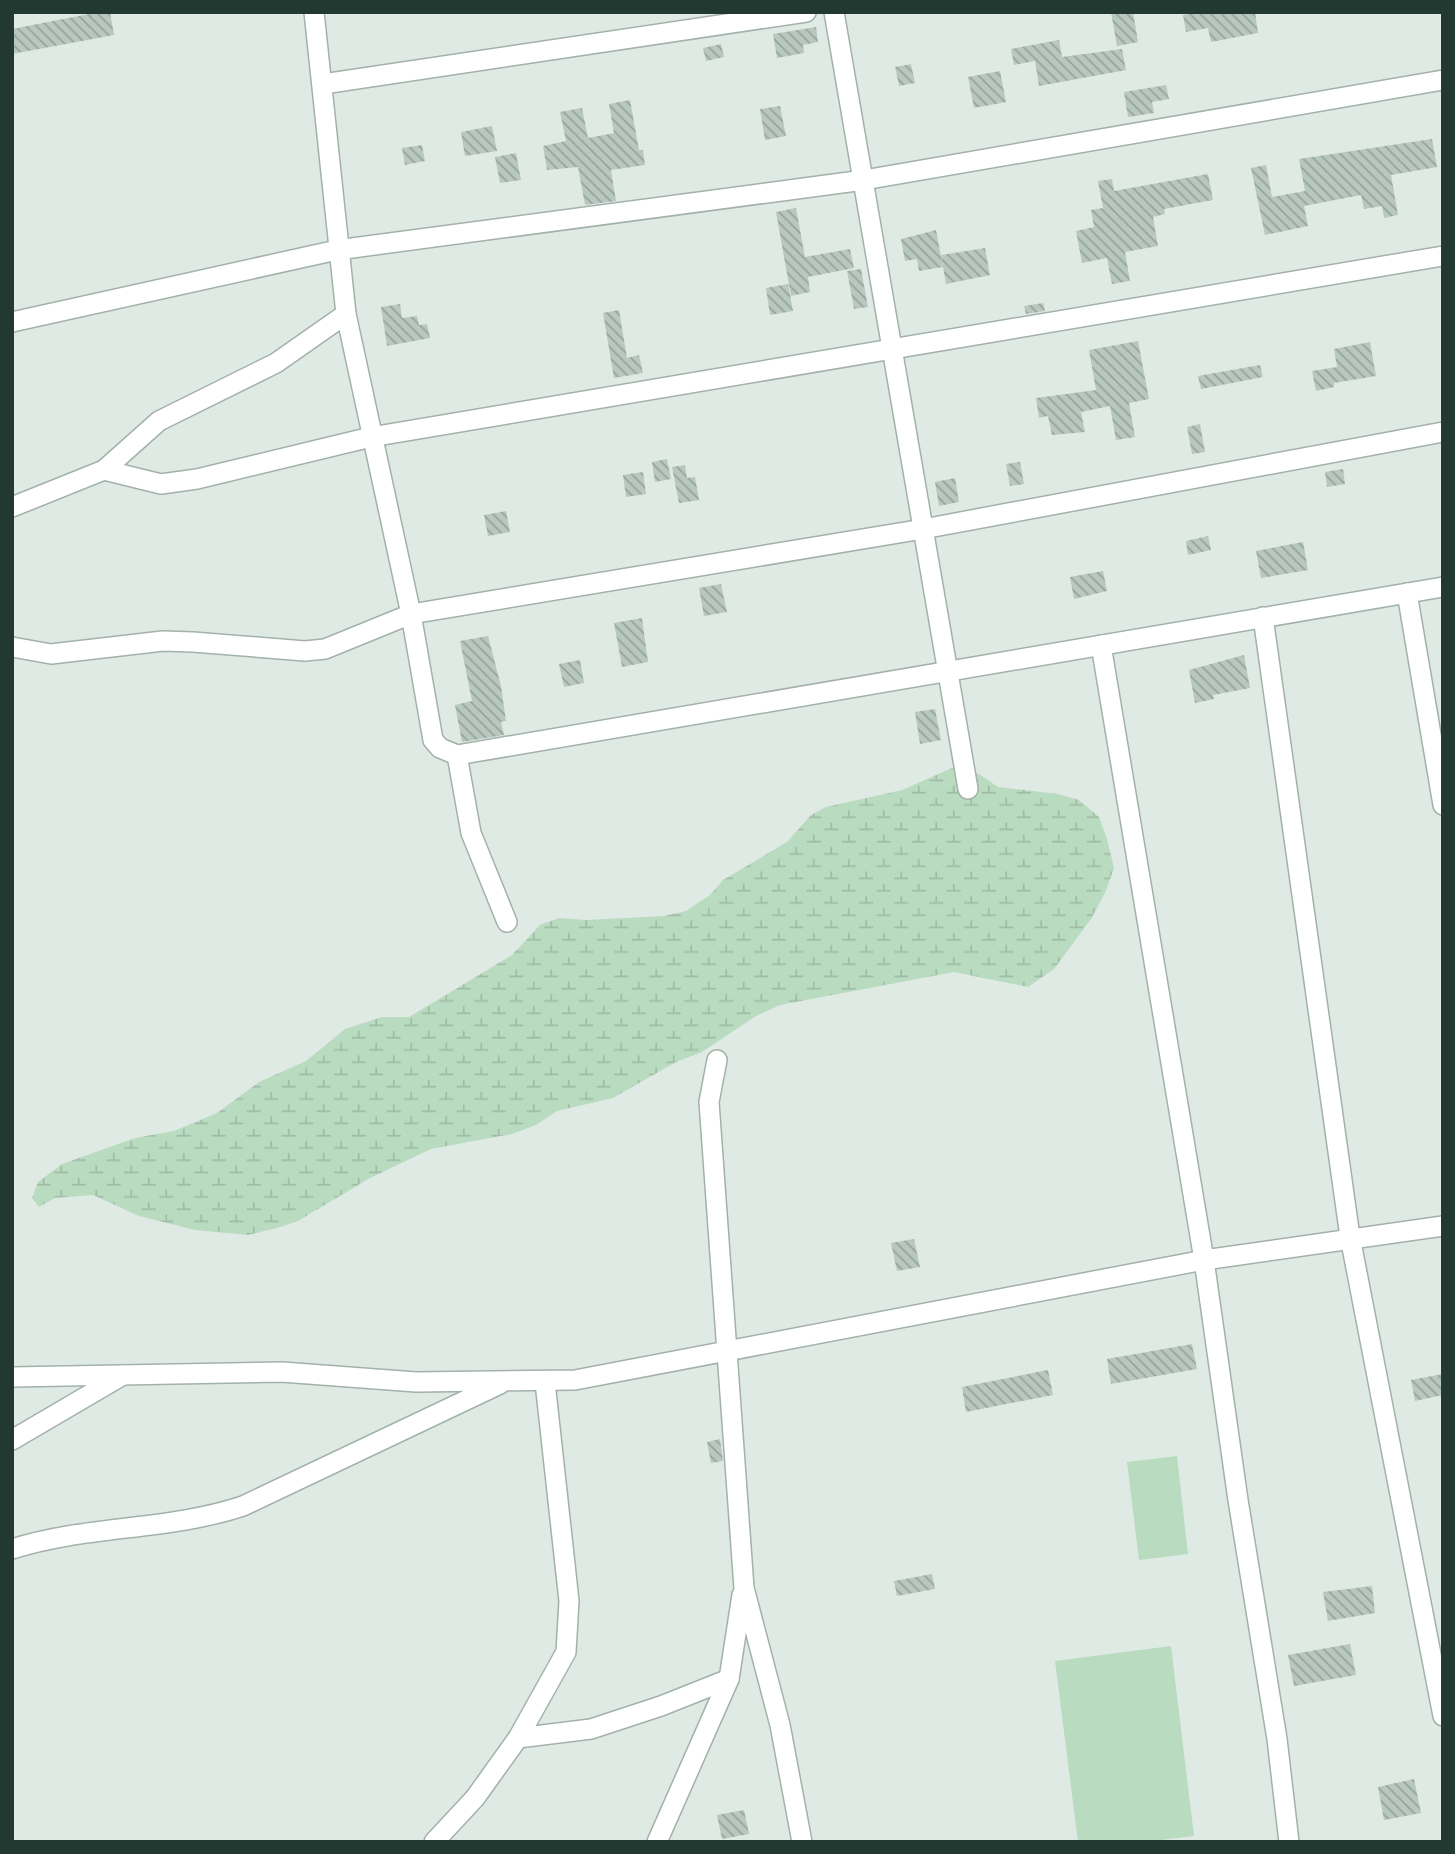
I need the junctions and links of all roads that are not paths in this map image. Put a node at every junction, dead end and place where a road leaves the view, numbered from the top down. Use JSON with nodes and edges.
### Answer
{"nodes":[{"id":1,"x":314,"y":12,"type":"edge"},
{"id":2,"x":806,"y":12,"type":"edge"},
{"id":3,"x":834,"y":12,"type":"edge"},
{"id":4,"x":1443,"y":80,"type":"edge"},
{"id":5,"x":323,"y":85,"type":"junction"},
{"id":6,"x":864,"y":180,"type":"junction"},
{"id":7,"x":337,"y":250,"type":"junction"},
{"id":8,"x":1443,"y":256,"type":"edge"},
{"id":9,"x":346,"y":314,"type":"junction"},
{"id":10,"x":12,"y":322,"type":"edge"},
{"id":11,"x":893,"y":350,"type":"junction"},
{"id":12,"x":1443,"y":432,"type":"edge"},
{"id":13,"x":371,"y":437,"type":"junction"},
{"id":14,"x":104,"y":470,"type":"junction"},
{"id":15,"x":14,"y":506,"type":"edge"},
{"id":16,"x":923,"y":528,"type":"junction"},
{"id":17,"x":1443,"y":587,"type":"edge"},
{"id":18,"x":1407,"y":593,"type":"junction"},
{"id":19,"x":411,"y":614,"type":"junction"},
{"id":20,"x":1263,"y":617,"type":"junction"},
{"id":21,"x":1101,"y":645,"type":"junction"},
{"id":22,"x":12,"y":647,"type":"edge"},
{"id":23,"x":950,"y":671,"type":"junction"},
{"id":24,"x":457,"y":755,"type":"junction"},
{"id":25,"x":968,"y":789,"type":"dead end"},
{"id":26,"x":1443,"y":805,"type":"edge"},
{"id":27,"x":507,"y":922,"type":"dead end"},
{"id":28,"x":717,"y":1060,"type":"dead end"},
{"id":29,"x":1443,"y":1226,"type":"edge"},
{"id":30,"x":1350,"y":1237,"type":"junction"},
{"id":31,"x":1204,"y":1259,"type":"junction"},
{"id":32,"x":725,"y":1354,"type":"junction"},
{"id":33,"x":124,"y":1375,"type":"junction"},
{"id":34,"x":12,"y":1377,"type":"edge"},
{"id":35,"x":505,"y":1382,"type":"junction"},
{"id":36,"x":545,"y":1382,"type":"junction"},
{"id":37,"x":12,"y":1440,"type":"edge"},
{"id":38,"x":12,"y":1549,"type":"edge"},
{"id":39,"x":744,"y":1588,"type":"junction"},
{"id":40,"x":729,"y":1679,"type":"junction"},
{"id":41,"x":1443,"y":1716,"type":"edge"},
{"id":42,"x":518,"y":1738,"type":"junction"},
{"id":43,"x":434,"y":1842,"type":"edge"},
{"id":44,"x":657,"y":1842,"type":"edge"},
{"id":45,"x":802,"y":1842,"type":"edge"},
{"id":46,"x":1289,"y":1842,"type":"edge"}],
"edges":[{"from":1,"to":5,"type":"street"},
{"from":2,"to":5,"type":"street"},
{"from":3,"to":6,"type":"street"},
{"from":4,"to":6,"type":"street"},
{"from":5,"to":7,"type":"street"},
{"from":6,"to":7,"type":"street"},
{"from":6,"to":11,"type":"street"},
{"from":7,"to":9,"type":"street"},
{"from":7,"to":10,"type":"street"},
{"from":8,"to":11,"type":"street"},
{"from":9,"to":13,"type":"street"},
{"from":9,"to":14,"type":"street"},
{"from":11,"to":13,"type":"street"},
{"from":11,"to":16,"type":"street"},
{"from":12,"to":16,"type":"street"},
{"from":13,"to":14,"type":"street"},
{"from":13,"to":19,"type":"street"},
{"from":14,"to":15,"type":"street"},
{"from":16,"to":19,"type":"street"},
{"from":16,"to":23,"type":"street"},
{"from":17,"to":18,"type":"street"},
{"from":18,"to":20,"type":"street"},
{"from":18,"to":26,"type":"street"},
{"from":19,"to":22,"type":"street"},
{"from":19,"to":24,"type":"street"},
{"from":20,"to":21,"type":"street"},
{"from":20,"to":30,"type":"street"},
{"from":21,"to":23,"type":"street"},
{"from":21,"to":31,"type":"street"},
{"from":23,"to":24,"type":"street"},
{"from":23,"to":25,"type":"street"},
{"from":24,"to":27,"type":"street"},
{"from":28,"to":32,"type":"street"},
{"from":29,"to":30,"type":"street"},
{"from":30,"to":31,"type":"street"},
{"from":30,"to":41,"type":"street"},
{"from":31,"to":32,"type":"street"},
{"from":31,"to":46,"type":"street"},
{"from":32,"to":36,"type":"street"},
{"from":32,"to":39,"type":"street"},
{"from":33,"to":34,"type":"street"},
{"from":33,"to":35,"type":"street"},
{"from":33,"to":37,"type":"street"},
{"from":35,"to":36,"type":"street"},
{"from":35,"to":38,"type":"street"},
{"from":36,"to":42,"type":"street"},
{"from":39,"to":40,"type":"street"},
{"from":39,"to":45,"type":"street"},
{"from":40,"to":42,"type":"street"},
{"from":40,"to":44,"type":"street"},
{"from":42,"to":43,"type":"street"}]}
